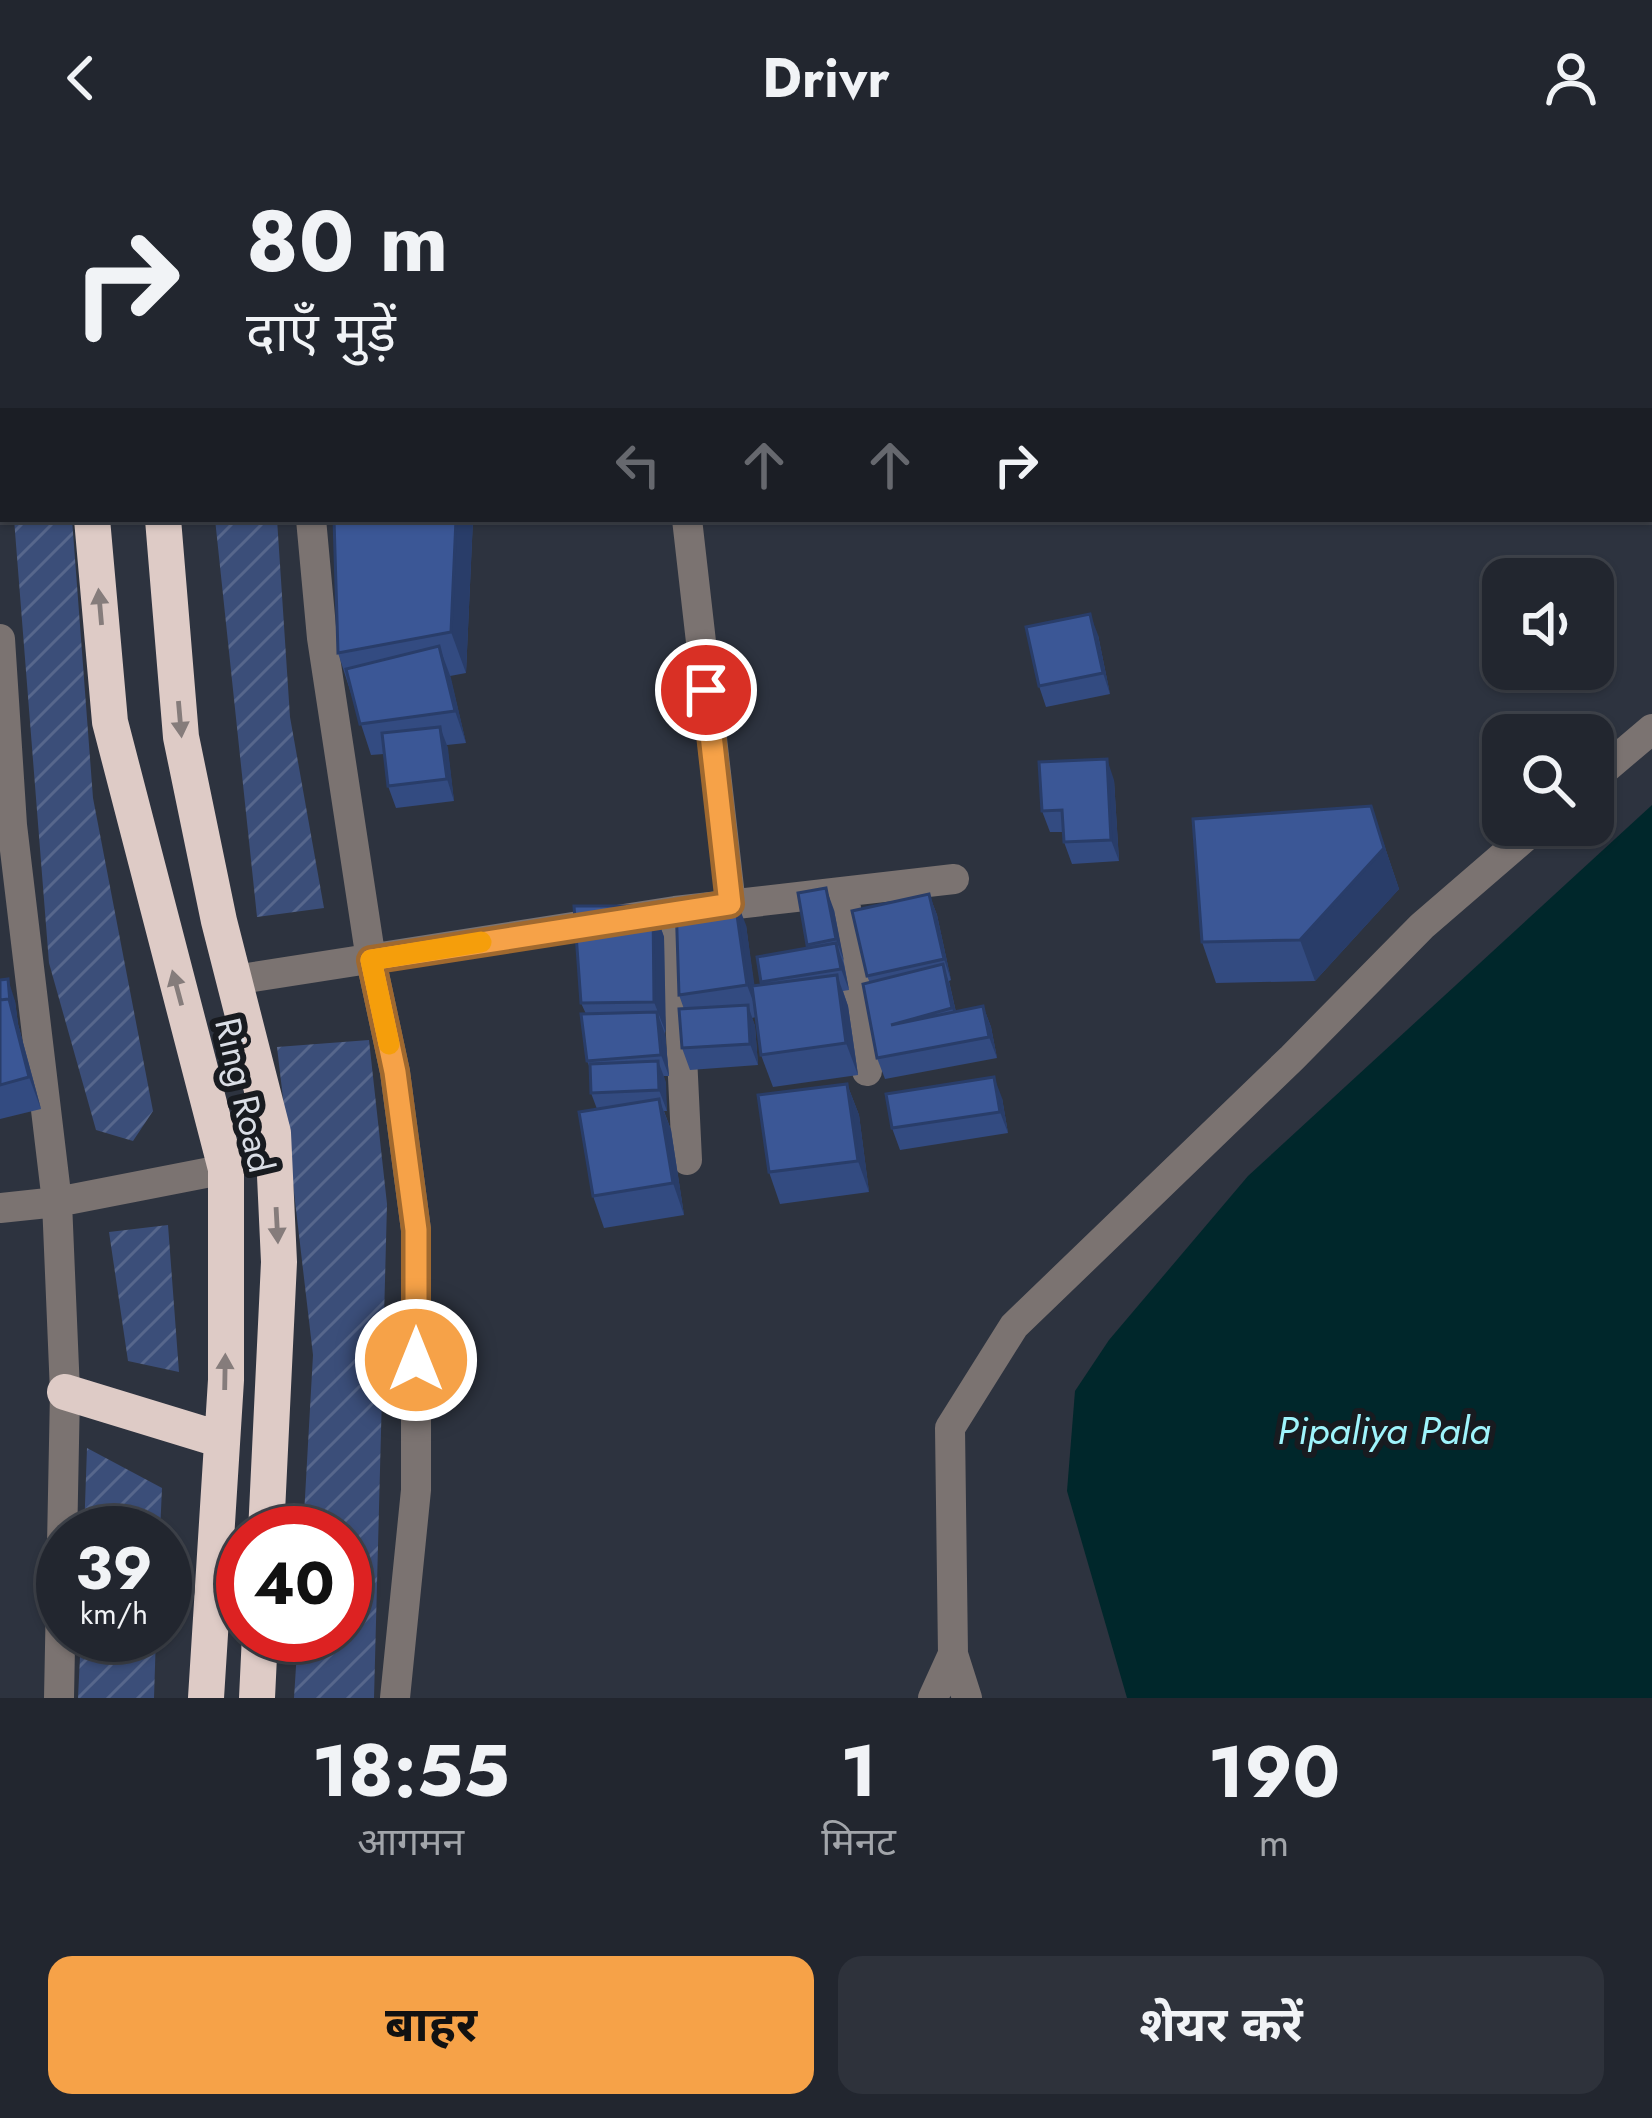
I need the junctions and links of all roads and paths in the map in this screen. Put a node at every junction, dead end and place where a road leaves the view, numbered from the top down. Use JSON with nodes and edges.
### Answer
{"nodes":[{"id":1,"x":92,"y":522,"type":"edge"},
{"id":2,"x":164,"y":522,"type":"edge"},
{"id":3,"x":311,"y":522,"type":"edge"},
{"id":4,"x":687,"y":522,"type":"edge"},
{"id":5,"x":0,"y":639,"type":"edge"},
{"id":6,"x":1652,"y":729,"type":"edge"},
{"id":7,"x":1614,"y":761,"type":"edge"},
{"id":8,"x":1515,"y":846,"type":"edge"},
{"id":9,"x":954,"y":879,"type":"dead end"},
{"id":10,"x":844,"y":893,"type":"junction"},
{"id":11,"x":730,"y":904,"type":"junction"},
{"id":12,"x":675,"y":910,"type":"junction"},
{"id":13,"x":371,"y":960,"type":"junction"},
{"id":14,"x":234,"y":980,"type":"junction"},
{"id":15,"x":867,"y":1071,"type":"dead end"},
{"id":16,"x":687,"y":1160,"type":"dead end"},
{"id":17,"x":226,"y":1169,"type":"junction"},
{"id":18,"x":57,"y":1202,"type":"junction"},
{"id":19,"x":0,"y":1208,"type":"edge"},
{"id":20,"x":65,"y":1392,"type":"junction"},
{"id":21,"x":222,"y":1439,"type":"junction"},
{"id":22,"x":267,"y":1506,"type":"edge"},
{"id":23,"x":953,"y":1654,"type":"junction"},
{"id":24,"x":259,"y":1662,"type":"edge"},
{"id":25,"x":59,"y":1698,"type":"edge"},
{"id":26,"x":206,"y":1698,"type":"edge"},
{"id":27,"x":257,"y":1698,"type":"edge"},
{"id":28,"x":394,"y":1698,"type":"edge"},
{"id":29,"x":933,"y":1698,"type":"edge"},
{"id":30,"x":967,"y":1698,"type":"edge"}],
"edges":[{"from":17,"to":1,"type":"highway","name":"Ring Road","one_way":true},
{"from":2,"to":14,"type":"highway","name":"Ring Road","one_way":true},
{"from":3,"to":13,"type":"street"},
{"from":4,"to":11,"type":"street"},
{"from":5,"to":18,"type":"street"},
{"from":6,"to":7,"type":"street"},
{"from":8,"to":23,"type":"street"},
{"from":9,"to":10,"type":"street"},
{"from":10,"to":11,"type":"street"},
{"from":10,"to":15,"type":"street"},
{"from":11,"to":12,"type":"street"},
{"from":12,"to":13,"type":"street"},
{"from":12,"to":16,"type":"street"},
{"from":13,"to":14,"type":"street"},
{"from":13,"to":28,"type":"street"},
{"from":14,"to":22,"type":"highway","name":"Ring Road","one_way":true},
{"from":17,"to":18,"type":"street"},
{"from":21,"to":17,"type":"highway","name":"Ring Road","one_way":true},
{"from":18,"to":19,"type":"street"},
{"from":18,"to":20,"type":"street"},
{"from":20,"to":21,"type":"highway"},
{"from":20,"to":25,"type":"street"},
{"from":21,"to":26,"type":"highway","name":"Ring Road"},
{"from":23,"to":29,"type":"street"},
{"from":23,"to":30,"type":"street"},
{"from":24,"to":27,"type":"highway"}]}
